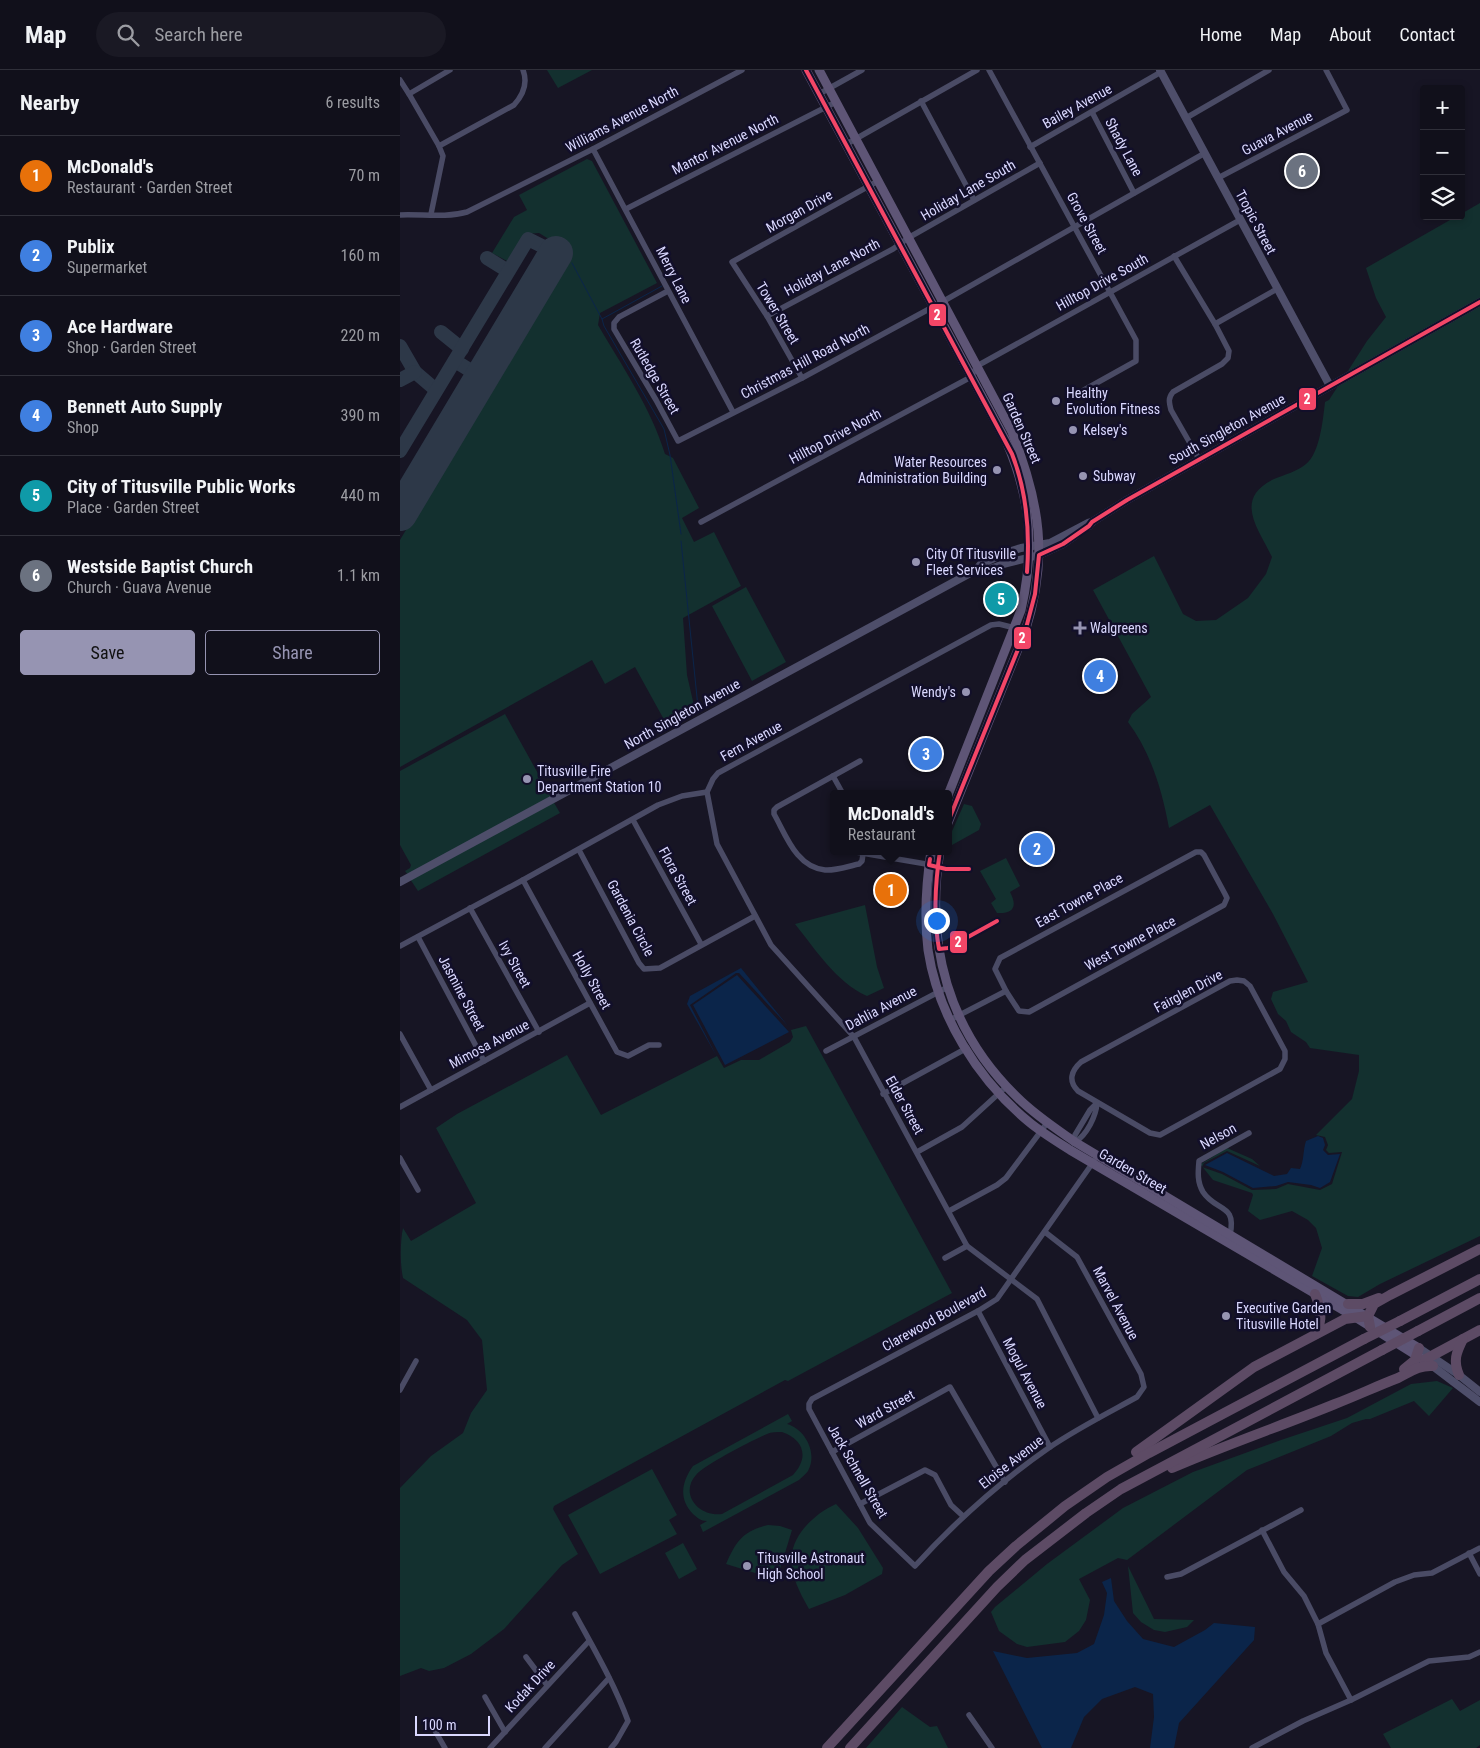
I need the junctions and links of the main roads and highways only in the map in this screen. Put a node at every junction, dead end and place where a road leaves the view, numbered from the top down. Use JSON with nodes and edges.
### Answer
{"nodes":[{"id":1,"x":806,"y":70,"type":"edge"},
{"id":2,"x":819,"y":70,"type":"edge"},
{"id":3,"x":1036,"y":549,"type":"junction"},
{"id":4,"x":989,"y":691,"type":"junction"},
{"id":5,"x":980,"y":715,"type":"junction"},
{"id":6,"x":989,"y":719,"type":"junction"},
{"id":7,"x":980,"y":742,"type":"junction"},
{"id":8,"x":950,"y":790,"type":"edge"},
{"id":9,"x":952,"y":813,"type":"edge"},
{"id":10,"x":932,"y":855,"type":"edge"},
{"id":11,"x":938,"y":855,"type":"edge"},
{"id":12,"x":933,"y":865,"type":"junction"},
{"id":13,"x":1072,"y":1146,"type":"junction"},
{"id":14,"x":1480,"y":1249,"type":"edge"},
{"id":15,"x":1255,"y":1254,"type":"junction"},
{"id":16,"x":1480,"y":1279,"type":"edge"},
{"id":17,"x":1315,"y":1294,"type":"junction"},
{"id":18,"x":1390,"y":1295,"type":"junction"},
{"id":19,"x":1480,"y":1298,"type":"edge"},
{"id":20,"x":1348,"y":1304,"type":"junction"},
{"id":21,"x":1355,"y":1317,"type":"junction"},
{"id":22,"x":1369,"y":1321,"type":"junction"},
{"id":23,"x":1480,"y":1330,"type":"edge"},
{"id":24,"x":1316,"y":1334,"type":"junction"},
{"id":25,"x":1463,"y":1339,"type":"junction"},
{"id":26,"x":1425,"y":1357,"type":"junction"},
{"id":27,"x":1459,"y":1375,"type":"road end"},
{"id":28,"x":1386,"y":1381,"type":"junction"},
{"id":29,"x":1107,"y":1477,"type":"junction"},
{"id":30,"x":1121,"y":1489,"type":"junction"},
{"id":31,"x":827,"y":1748,"type":"edge"},
{"id":32,"x":850,"y":1748,"type":"edge"}],
"edges":[{"from":1,"to":3,"type":"main road","name":"Garden Street"},
{"from":2,"to":3,"type":"main road","name":"Garden Street"},
{"from":3,"to":4,"type":"main road","name":"Garden Street"},
{"from":3,"to":6,"type":"main road","name":"Garden Street"},
{"from":4,"to":5,"type":"main road","name":"Garden Street"},
{"from":4,"to":6,"type":"main road"},
{"from":5,"to":7,"type":"main road"},
{"from":5,"to":8,"type":"main road","name":"Garden Street"},
{"from":6,"to":7,"type":"main road","name":"Garden Street"},
{"from":7,"to":9,"type":"main road","name":"Garden Street"},
{"from":10,"to":12,"type":"main road","name":"Garden Street"},
{"from":11,"to":12,"type":"main road","name":"Garden Street"},
{"from":12,"to":13,"type":"main road","name":"Garden Street"},
{"from":12,"to":13,"type":"main road","name":"Garden Street"},
{"from":13,"to":15,"type":"main road","name":"Garden Street"},
{"from":13,"to":15,"type":"main road","name":"Garden Street"},
{"from":14,"to":18,"type":"highway"},
{"from":15,"to":17,"type":"main road","name":"Garden Street"},
{"from":15,"to":20,"type":"main road","name":"Garden Street"},
{"from":16,"to":29,"type":"highway","bridge":true},
{"from":17,"to":21,"type":"main road","name":"Garden Street"},
{"from":17,"to":24,"type":"highway"},
{"from":18,"to":20,"type":"highway"},
{"from":18,"to":22,"type":"highway"},
{"from":19,"to":30,"type":"highway","bridge":true},
{"from":20,"to":22,"type":"main road","name":"Garden Street"},
{"from":21,"to":22,"type":"highway"},
{"from":21,"to":24,"type":"highway"},
{"from":22,"to":26,"type":"main road","name":"Garden Street"},
{"from":23,"to":25,"type":"highway"},
{"from":24,"to":29,"type":"highway"},
{"from":25,"to":26,"type":"highway"},
{"from":25,"to":27,"type":"highway"},
{"from":26,"to":28,"type":"highway"},
{"from":26,"to":28,"type":"highway"},
{"from":28,"to":30,"type":"highway"},
{"from":29,"to":31,"type":"highway"},
{"from":30,"to":32,"type":"highway"}]}
